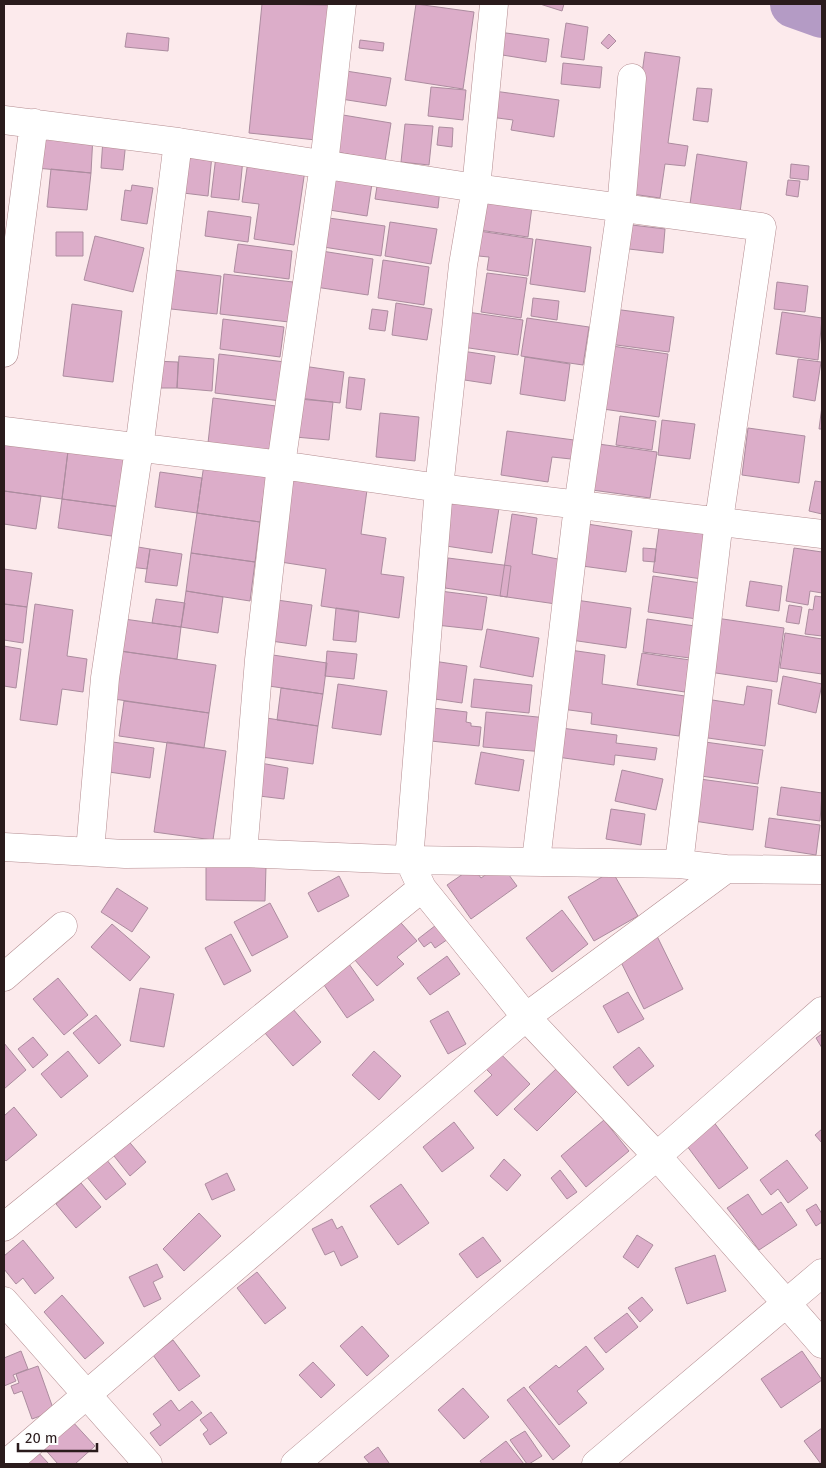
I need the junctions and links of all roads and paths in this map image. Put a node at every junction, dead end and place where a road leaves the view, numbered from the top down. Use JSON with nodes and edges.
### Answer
{"nodes":[{"id":1,"x":342,"y":4,"type":"edge"},
{"id":2,"x":494,"y":4,"type":"edge"},
{"id":3,"x":632,"y":78,"type":"dead end"},
{"id":4,"x":4,"y":120,"type":"edge"},
{"id":5,"x":34,"y":123,"type":"junction"},
{"id":6,"x":178,"y":142,"type":"junction"},
{"id":7,"x":324,"y":164,"type":"junction"},
{"id":8,"x":476,"y":188,"type":"junction"},
{"id":9,"x":621,"y":210,"type":"junction"},
{"id":10,"x":4,"y":353,"type":"edge"},
{"id":11,"x":4,"y":431,"type":"edge"},
{"id":12,"x":139,"y":450,"type":"junction"},
{"id":13,"x":281,"y":465,"type":"junction"},
{"id":14,"x":439,"y":488,"type":"junction"},
{"id":15,"x":578,"y":506,"type":"junction"},
{"id":16,"x":719,"y":520,"type":"junction"},
{"id":17,"x":822,"y":534,"type":"edge"},
{"id":18,"x":4,"y":847,"type":"edge"},
{"id":19,"x":90,"y":851,"type":"junction"},
{"id":20,"x":244,"y":853,"type":"junction"},
{"id":21,"x":409,"y":860,"type":"junction"},
{"id":22,"x":536,"y":861,"type":"junction"},
{"id":23,"x":678,"y":864,"type":"junction"},
{"id":24,"x":726,"y":869,"type":"junction"},
{"id":25,"x":822,"y":870,"type":"edge"},
{"id":26,"x":422,"y":888,"type":"junction"},
{"id":27,"x":63,"y":926,"type":"dead end"},
{"id":28,"x":4,"y":976,"type":"edge"},
{"id":29,"x":822,"y":1011,"type":"edge"},
{"id":30,"x":526,"y":1017,"type":"junction"},
{"id":31,"x":657,"y":1156,"type":"junction"},
{"id":32,"x":4,"y":1227,"type":"edge"},
{"id":33,"x":822,"y":1273,"type":"edge"},
{"id":34,"x":4,"y":1301,"type":"edge"},
{"id":35,"x":786,"y":1304,"type":"junction"},
{"id":36,"x":822,"y":1344,"type":"edge"},
{"id":37,"x":85,"y":1394,"type":"junction"},
{"id":38,"x":6,"y":1464,"type":"edge"},
{"id":39,"x":148,"y":1464,"type":"edge"},
{"id":40,"x":295,"y":1464,"type":"edge"},
{"id":41,"x":596,"y":1464,"type":"edge"}],
"edges":[{"from":1,"to":7,"type":"street"},
{"from":2,"to":8,"type":"street"},
{"from":3,"to":9,"type":"street"},
{"from":4,"to":5,"type":"street"},
{"from":5,"to":6,"type":"street"},
{"from":5,"to":10,"type":"street"},
{"from":6,"to":7,"type":"street"},
{"from":6,"to":12,"type":"street"},
{"from":7,"to":8,"type":"street"},
{"from":7,"to":13,"type":"street"},
{"from":8,"to":9,"type":"street"},
{"from":8,"to":14,"type":"street"},
{"from":9,"to":15,"type":"street"},
{"from":9,"to":16,"type":"street"},
{"from":11,"to":12,"type":"street"},
{"from":12,"to":13,"type":"street"},
{"from":12,"to":19,"type":"street"},
{"from":13,"to":14,"type":"street"},
{"from":13,"to":20,"type":"street"},
{"from":14,"to":15,"type":"street"},
{"from":14,"to":21,"type":"street"},
{"from":15,"to":16,"type":"street"},
{"from":15,"to":22,"type":"street"},
{"from":16,"to":17,"type":"street"},
{"from":16,"to":23,"type":"street"},
{"from":18,"to":19,"type":"street"},
{"from":19,"to":20,"type":"street"},
{"from":20,"to":21,"type":"street"},
{"from":21,"to":22,"type":"street"},
{"from":21,"to":26,"type":"street"},
{"from":22,"to":23,"type":"street"},
{"from":23,"to":24,"type":"street"},
{"from":24,"to":25,"type":"street"},
{"from":24,"to":30,"type":"street"},
{"from":26,"to":30,"type":"street"},
{"from":26,"to":32,"type":"street"},
{"from":27,"to":28,"type":"street"},
{"from":29,"to":31,"type":"street"},
{"from":30,"to":31,"type":"street"},
{"from":30,"to":37,"type":"street"},
{"from":31,"to":35,"type":"street"},
{"from":31,"to":40,"type":"street"},
{"from":33,"to":35,"type":"street"},
{"from":34,"to":37,"type":"street"},
{"from":35,"to":36,"type":"street"},
{"from":35,"to":41,"type":"street"},
{"from":37,"to":38,"type":"street"},
{"from":37,"to":39,"type":"street"}]}
